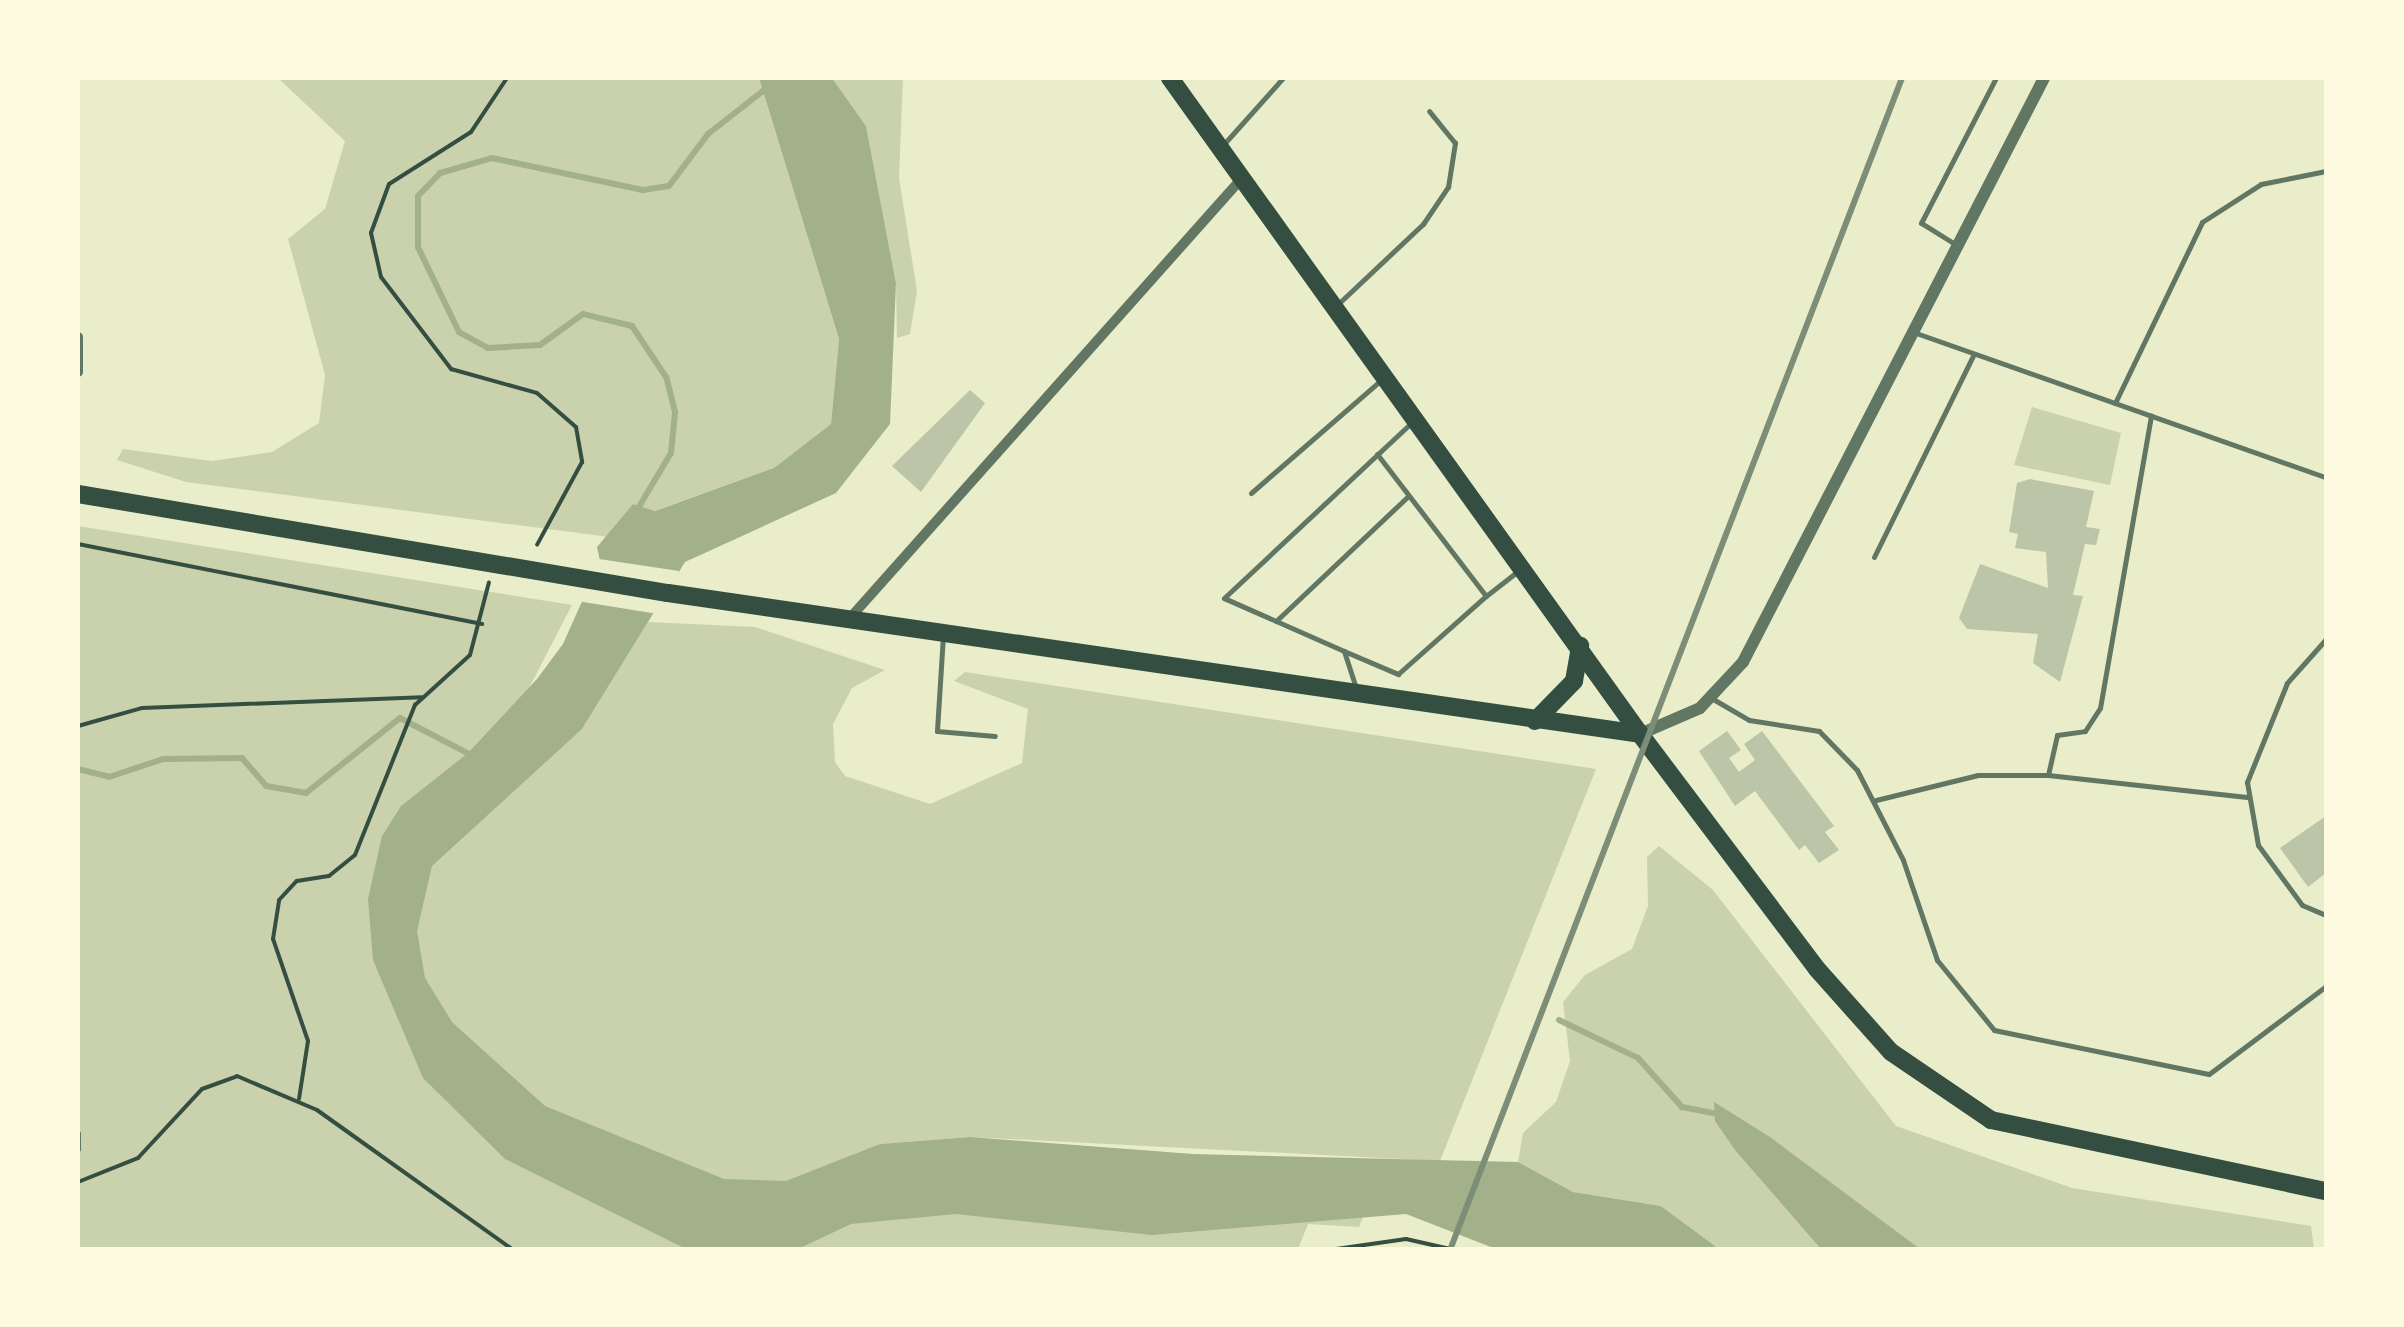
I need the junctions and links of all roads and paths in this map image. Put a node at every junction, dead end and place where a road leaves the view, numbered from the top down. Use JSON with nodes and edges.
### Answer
{"nodes":[{"id":1,"x":508,"y":78,"type":"edge"},
{"id":2,"x":1170,"y":78,"type":"edge"},
{"id":3,"x":1283,"y":78,"type":"edge"},
{"id":4,"x":1996,"y":78,"type":"edge"},
{"id":5,"x":2044,"y":78,"type":"edge"},
{"id":6,"x":1429,"y":111,"type":"dead end"},
{"id":7,"x":1221,"y":148,"type":"junction"},
{"id":8,"x":2326,"y":171,"type":"edge"},
{"id":9,"x":1242,"y":176,"type":"junction"},
{"id":10,"x":1955,"y":244,"type":"junction"},
{"id":11,"x":1335,"y":306,"type":"junction"},
{"id":12,"x":1908,"y":331,"type":"junction"},
{"id":13,"x":78,"y":337,"type":"edge"},
{"id":14,"x":1974,"y":354,"type":"junction"},
{"id":15,"x":78,"y":372,"type":"edge"},
{"id":16,"x":1386,"y":376,"type":"junction"},
{"id":17,"x":2115,"y":403,"type":"junction"},
{"id":18,"x":2151,"y":415,"type":"junction"},
{"id":19,"x":1416,"y":418,"type":"junction"},
{"id":20,"x":1377,"y":454,"type":"junction"},
{"id":21,"x":2326,"y":476,"type":"edge"},
{"id":22,"x":78,"y":494,"type":"edge"},
{"id":23,"x":1251,"y":494,"type":"dead end"},
{"id":24,"x":1409,"y":495,"type":"junction"},
{"id":25,"x":78,"y":544,"type":"edge"},
{"id":26,"x":536,"y":545,"type":"dead end"},
{"id":27,"x":1874,"y":557,"type":"dead end"},
{"id":28,"x":1524,"y":567,"type":"junction"},
{"id":29,"x":489,"y":582,"type":"dead end"},
{"id":30,"x":1486,"y":596,"type":"junction"},
{"id":31,"x":850,"y":618,"type":"junction"},
{"id":32,"x":1276,"y":621,"type":"junction"},
{"id":33,"x":482,"y":624,"type":"junction"},
{"id":34,"x":943,"y":632,"type":"junction"},
{"id":35,"x":2326,"y":639,"type":"edge"},
{"id":36,"x":1580,"y":645,"type":"junction"},
{"id":37,"x":1344,"y":651,"type":"junction"},
{"id":38,"x":1359,"y":695,"type":"junction"},
{"id":39,"x":424,"y":698,"type":"junction"},
{"id":40,"x":1712,"y":698,"type":"junction"},
{"id":41,"x":1534,"y":721,"type":"junction"},
{"id":42,"x":78,"y":726,"type":"edge"},
{"id":43,"x":1640,"y":734,"type":"junction"},
{"id":44,"x":995,"y":736,"type":"dead end"},
{"id":45,"x":2048,"y":775,"type":"junction"},
{"id":46,"x":2248,"y":798,"type":"junction"},
{"id":47,"x":1876,"y":800,"type":"junction"},
{"id":48,"x":2326,"y":914,"type":"edge"},
{"id":49,"x":2326,"y":986,"type":"edge"},
{"id":50,"x":299,"y":1099,"type":"junction"},
{"id":51,"x":78,"y":1134,"type":"edge"},
{"id":52,"x":78,"y":1149,"type":"edge"},
{"id":53,"x":78,"y":1182,"type":"edge"},
{"id":54,"x":2326,"y":1190,"type":"edge"},
{"id":55,"x":513,"y":1250,"type":"edge"},
{"id":56,"x":1329,"y":1250,"type":"edge"},
{"id":57,"x":1455,"y":1250,"type":"edge"}],
"edges":[{"from":1,"to":26,"type":"path"},
{"from":2,"to":7,"type":"main road"},
{"from":3,"to":7,"type":"lane"},
{"from":4,"to":10,"type":"lane"},
{"from":5,"to":10,"type":"street"},
{"from":6,"to":11,"type":"lane"},
{"from":7,"to":9,"type":"main road"},
{"from":8,"to":17,"type":"lane"},
{"from":9,"to":11,"type":"main road"},
{"from":9,"to":31,"type":"street"},
{"from":10,"to":12,"type":"street"},
{"from":11,"to":16,"type":"main road"},
{"from":12,"to":14,"type":"lane"},
{"from":12,"to":40,"type":"street"},
{"from":13,"to":15,"type":"street"},
{"from":14,"to":17,"type":"lane"},
{"from":14,"to":27,"type":"lane"},
{"from":16,"to":19,"type":"main road"},
{"from":16,"to":23,"type":"lane"},
{"from":17,"to":18,"type":"lane"},
{"from":18,"to":21,"type":"lane"},
{"from":18,"to":45,"type":"lane"},
{"from":19,"to":20,"type":"lane"},
{"from":19,"to":28,"type":"main road"},
{"from":20,"to":24,"type":"lane"},
{"from":20,"to":32,"type":"lane"},
{"from":22,"to":31,"type":"main road"},
{"from":24,"to":30,"type":"lane"},
{"from":24,"to":32,"type":"lane"},
{"from":25,"to":33,"type":"path"},
{"from":28,"to":30,"type":"lane"},
{"from":28,"to":36,"type":"main road"},
{"from":29,"to":33,"type":"path"},
{"from":30,"to":37,"type":"lane"},
{"from":31,"to":34,"type":"main road"},
{"from":32,"to":37,"type":"lane"},
{"from":33,"to":39,"type":"path"},
{"from":34,"to":38,"type":"main road"},
{"from":34,"to":44,"type":"lane"},
{"from":35,"to":46,"type":"lane"},
{"from":36,"to":41,"type":"main road"},
{"from":36,"to":43,"type":"main road"},
{"from":37,"to":38,"type":"lane"},
{"from":38,"to":41,"type":"main road"},
{"from":39,"to":42,"type":"path"},
{"from":39,"to":50,"type":"path"},
{"from":40,"to":43,"type":"street"},
{"from":40,"to":47,"type":"lane"},
{"from":41,"to":43,"type":"main road"},
{"from":43,"to":54,"type":"main road"},
{"from":45,"to":46,"type":"lane"},
{"from":45,"to":47,"type":"lane"},
{"from":46,"to":48,"type":"lane"},
{"from":47,"to":49,"type":"lane"},
{"from":50,"to":53,"type":"path"},
{"from":50,"to":55,"type":"path"},
{"from":51,"to":52,"type":"lane"},
{"from":56,"to":57,"type":"path"}]}
